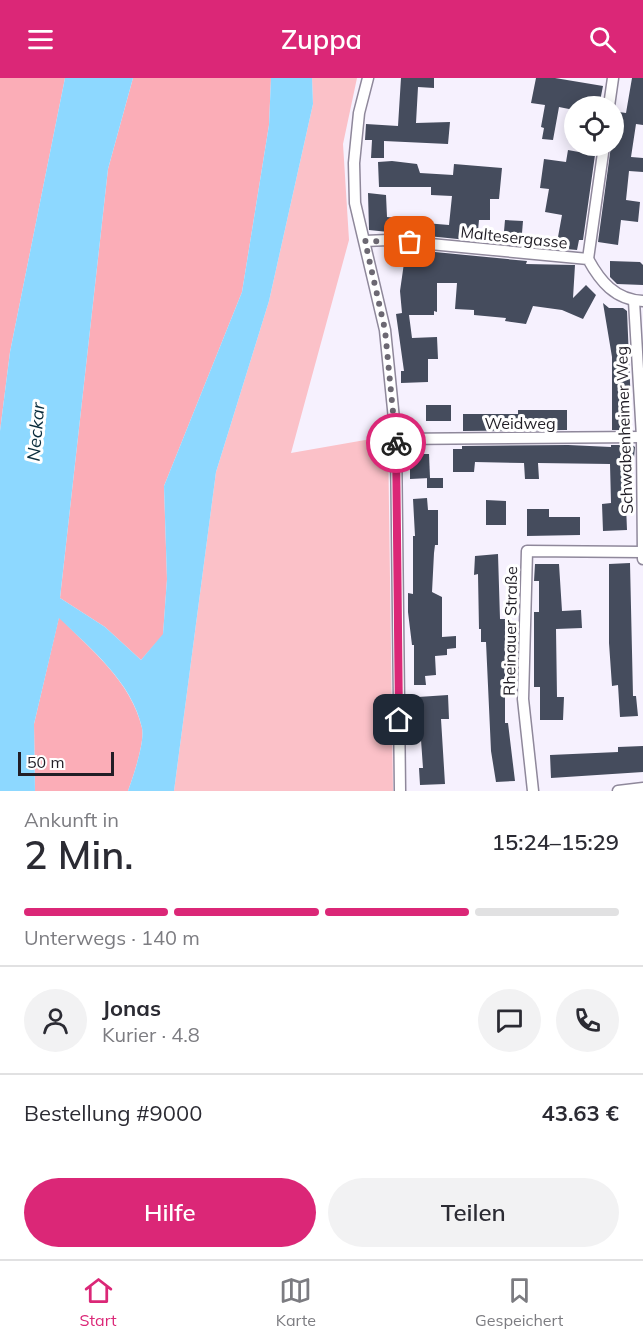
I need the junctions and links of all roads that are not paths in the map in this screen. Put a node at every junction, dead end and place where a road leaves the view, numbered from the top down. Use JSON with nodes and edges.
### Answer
{"nodes":[{"id":1,"x":368,"y":78,"type":"edge"},
{"id":2,"x":613,"y":78,"type":"edge"},
{"id":3,"x":610,"y":96,"type":"edge"},
{"id":4,"x":603,"y":156,"type":"edge"},
{"id":5,"x":365,"y":241,"type":"junction"},
{"id":6,"x":588,"y":259,"type":"junction"},
{"id":7,"x":639,"y":301,"type":"edge"},
{"id":8,"x":642,"y":437,"type":"edge"},
{"id":9,"x":396,"y":439,"type":"junction"},
{"id":10,"x":642,"y":552,"type":"edge"},
{"id":11,"x":643,"y":559,"type":"edge"},
{"id":12,"x":643,"y":788,"type":"edge"},
{"id":13,"x":399,"y":791,"type":"edge"},
{"id":14,"x":533,"y":791,"type":"edge"},
{"id":15,"x":618,"y":791,"type":"edge"}],
"edges":[{"from":1,"to":5,"type":"street"},
{"from":2,"to":3,"type":"street"},
{"from":4,"to":6,"type":"street"},
{"from":5,"to":6,"type":"street","name":"Maltesergasse"},
{"from":5,"to":9,"type":"street"},
{"from":6,"to":7,"type":"street","name":"Maltesergasse"},
{"from":7,"to":8,"type":"street","name":"Schwabenheimer Weg"},
{"from":8,"to":9,"type":"street","name":"Weidweg"},
{"from":8,"to":10,"type":"street","name":"Schwabenheimer Weg"},
{"from":9,"to":13,"type":"street"},
{"from":10,"to":11,"type":"street","name":"Schwabenheimer Weg"},
{"from":10,"to":14,"type":"street","name":"Rheinauer Straße"},
{"from":12,"to":15,"type":"street"}]}
